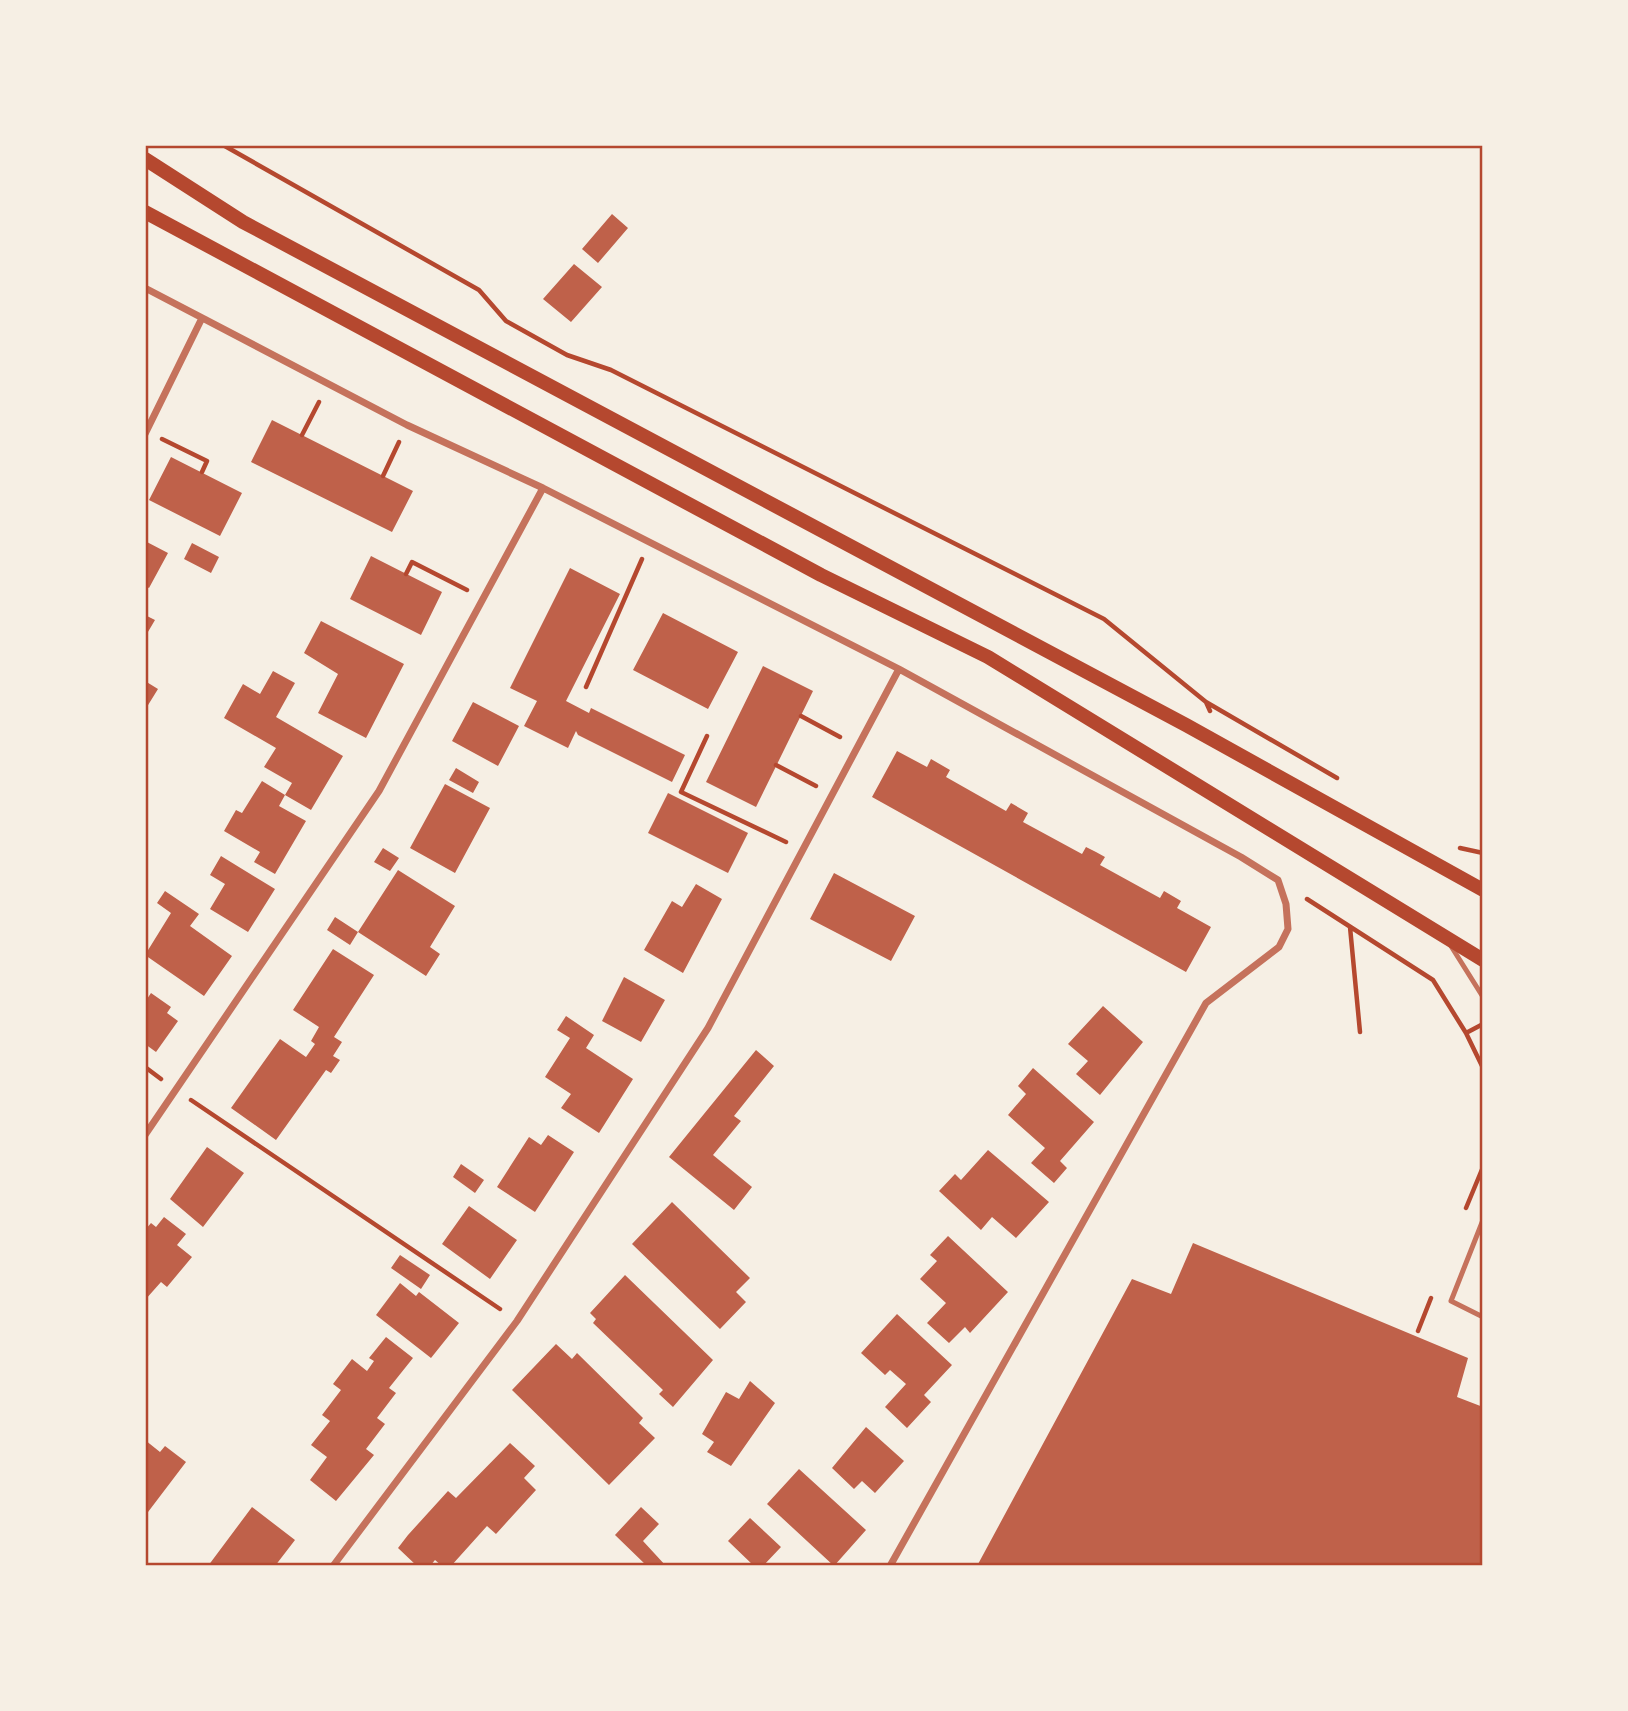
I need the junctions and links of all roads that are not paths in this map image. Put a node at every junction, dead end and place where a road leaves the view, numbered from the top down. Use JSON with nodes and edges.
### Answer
{"nodes":[{"id":1,"x":145,"y":159,"type":"edge"},
{"id":2,"x":145,"y":212,"type":"edge"},
{"id":3,"x":145,"y":288,"type":"edge"},
{"id":4,"x":202,"y":318,"type":"junction"},
{"id":5,"x":146,"y":432,"type":"edge"},
{"id":6,"x":543,"y":488,"type":"junction"},
{"id":7,"x":899,"y":669,"type":"junction"},
{"id":8,"x":1483,"y":890,"type":"edge"},
{"id":9,"x":1447,"y":941,"type":"junction"},
{"id":10,"x":1483,"y":960,"type":"edge"},
{"id":11,"x":1483,"y":997,"type":"edge"},
{"id":12,"x":145,"y":1135,"type":"edge"},
{"id":13,"x":1483,"y":1220,"type":"edge"},
{"id":14,"x":1483,"y":1317,"type":"edge"},
{"id":15,"x":333,"y":1566,"type":"edge"},
{"id":16,"x":890,"y":1566,"type":"edge"}],
"edges":[{"from":1,"to":8,"type":"main road"},
{"from":2,"to":9,"type":"main road"},
{"from":3,"to":4,"type":"street"},
{"from":4,"to":5,"type":"street"},
{"from":4,"to":6,"type":"street"},
{"from":6,"to":7,"type":"street"},
{"from":6,"to":12,"type":"street"},
{"from":7,"to":15,"type":"street"},
{"from":7,"to":16,"type":"street"},
{"from":9,"to":10,"type":"main road"},
{"from":9,"to":11,"type":"lane"},
{"from":13,"to":14,"type":"lane"}]}
